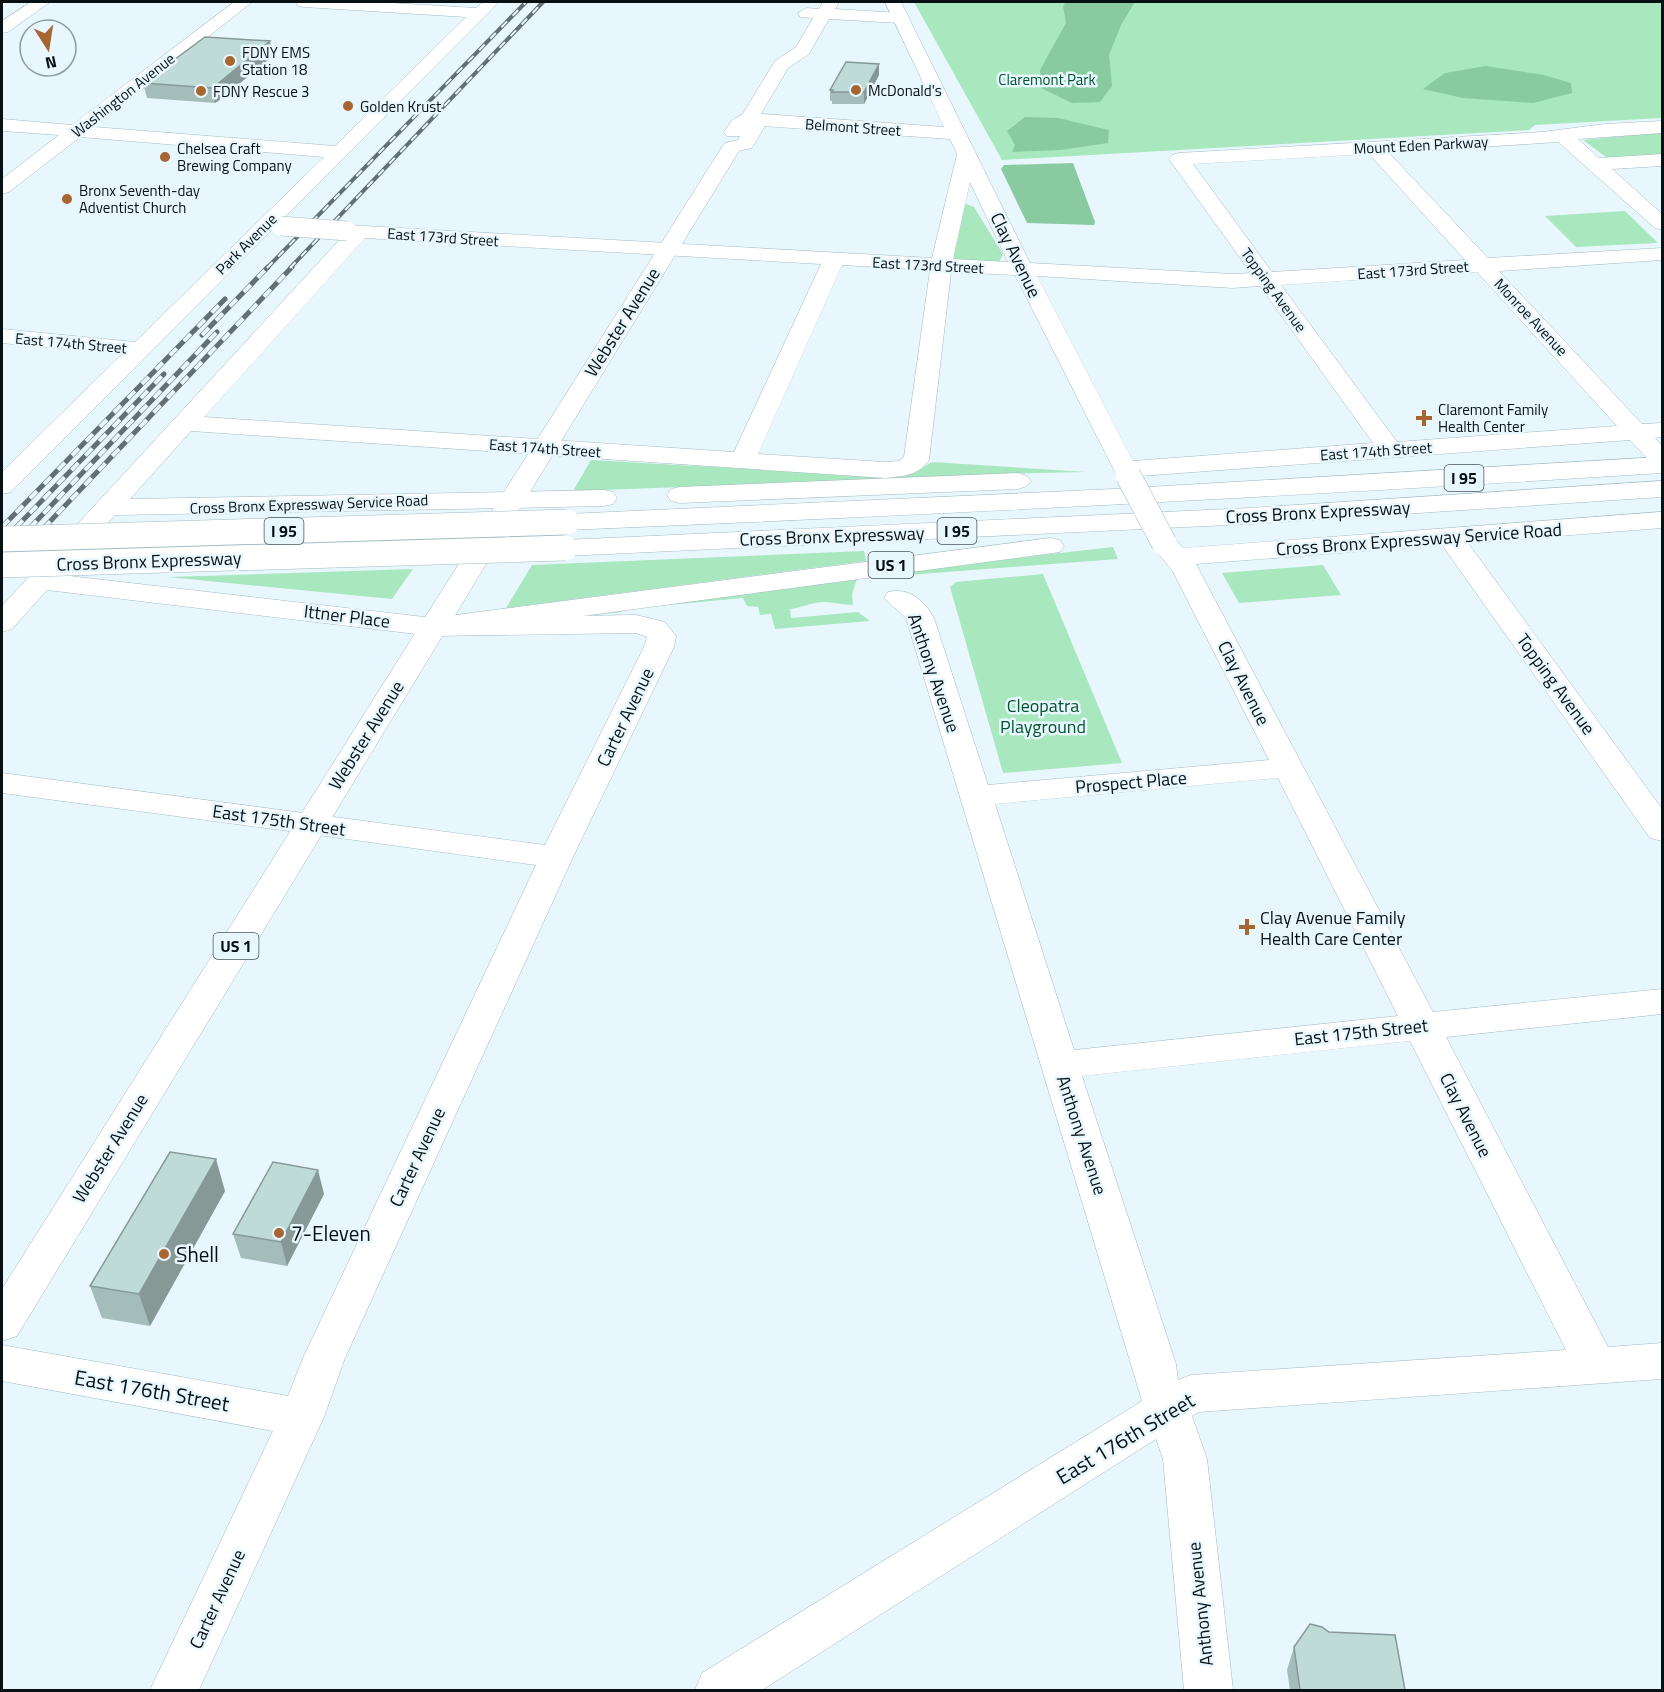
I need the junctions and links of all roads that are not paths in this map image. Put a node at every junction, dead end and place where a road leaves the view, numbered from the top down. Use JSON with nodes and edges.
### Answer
{"nodes":[{"id":1,"x":42,"y":2,"type":"edge"},
{"id":2,"x":244,"y":2,"type":"edge"},
{"id":3,"x":304,"y":2,"type":"edge"},
{"id":4,"x":892,"y":2,"type":"edge"},
{"id":5,"x":485,"y":7,"type":"edge"},
{"id":6,"x":828,"y":7,"type":"edge"},
{"id":7,"x":803,"y":13,"type":"edge"},
{"id":8,"x":900,"y":18,"type":"junction"},
{"id":9,"x":2,"y":28,"type":"edge"},
{"id":10,"x":786,"y":41,"type":"dead end"},
{"id":11,"x":781,"y":65,"type":"junction"},
{"id":12,"x":749,"y":119,"type":"junction"},
{"id":13,"x":2,"y":125,"type":"edge"},
{"id":14,"x":1662,"y":127,"type":"edge"},
{"id":15,"x":76,"y":131,"type":"junction"},
{"id":16,"x":1563,"y":136,"type":"junction"},
{"id":17,"x":962,"y":144,"type":"junction"},
{"id":18,"x":1374,"y":148,"type":"junction"},
{"id":19,"x":339,"y":152,"type":"junction"},
{"id":20,"x":1179,"y":159,"type":"joint"},
{"id":21,"x":1662,"y":160,"type":"edge"},
{"id":22,"x":1595,"y":164,"type":"junction"},
{"id":23,"x":2,"y":188,"type":"edge"},
{"id":24,"x":1662,"y":224,"type":"edge"},
{"id":25,"x":273,"y":225,"type":"junction"},
{"id":26,"x":353,"y":231,"type":"junction"},
{"id":27,"x":666,"y":251,"type":"junction"},
{"id":28,"x":1662,"y":254,"type":"edge"},
{"id":29,"x":834,"y":260,"type":"junction"},
{"id":30,"x":941,"y":266,"type":"junction"},
{"id":31,"x":1483,"y":266,"type":"junction"},
{"id":32,"x":1023,"y":270,"type":"junction"},
{"id":33,"x":1267,"y":280,"type":"junction"},
{"id":34,"x":2,"y":336,"type":"edge"},
{"id":35,"x":140,"y":349,"type":"junction"},
{"id":36,"x":184,"y":423,"type":"junction"},
{"id":37,"x":1655,"y":447,"type":"edge"},
{"id":38,"x":544,"y":448,"type":"junction"},
{"id":39,"x":1390,"y":450,"type":"junction"},
{"id":40,"x":743,"y":460,"type":"junction"},
{"id":41,"x":1127,"y":472,"type":"junction"},
{"id":42,"x":2,"y":486,"type":"edge"},
{"id":43,"x":1662,"y":489,"type":"edge"},
{"id":44,"x":1265,"y":490,"type":"junction"},
{"id":45,"x":512,"y":500,"type":"junction"},
{"id":46,"x":107,"y":507,"type":"junction"},
{"id":47,"x":1349,"y":510,"type":"junction"},
{"id":48,"x":1662,"y":520,"type":"edge"},
{"id":49,"x":566,"y":535,"type":"junction"},
{"id":50,"x":1450,"y":537,"type":"junction"},
{"id":51,"x":2,"y":539,"type":"edge"},
{"id":52,"x":1170,"y":550,"type":"junction"},
{"id":53,"x":2,"y":565,"type":"edge"},
{"id":54,"x":40,"y":581,"type":"junction"},
{"id":55,"x":898,"y":598,"type":"dead end"},
{"id":56,"x":2,"y":623,"type":"edge"},
{"id":57,"x":434,"y":627,"type":"junction"},
{"id":58,"x":655,"y":628,"type":"joint"},
{"id":59,"x":1287,"y":768,"type":"junction"},
{"id":60,"x":2,"y":783,"type":"edge"},
{"id":61,"x":975,"y":796,"type":"junction"},
{"id":62,"x":311,"y":824,"type":"junction"},
{"id":63,"x":1662,"y":831,"type":"edge"},
{"id":64,"x":556,"y":857,"type":"junction"},
{"id":65,"x":1662,"y":1001,"type":"edge"},
{"id":66,"x":1420,"y":1026,"type":"junction"},
{"id":67,"x":1060,"y":1065,"type":"junction"},
{"id":68,"x":2,"y":1324,"type":"edge"},
{"id":69,"x":1662,"y":1361,"type":"edge"},
{"id":70,"x":2,"y":1363,"type":"edge"},
{"id":71,"x":1596,"y":1365,"type":"junction"},
{"id":72,"x":1168,"y":1408,"type":"junction"},
{"id":73,"x":302,"y":1417,"type":"junction"},
{"id":74,"x":174,"y":1690,"type":"edge"},
{"id":75,"x":719,"y":1690,"type":"edge"},
{"id":76,"x":1209,"y":1690,"type":"edge"}],
"edges":[{"from":1,"to":9,"type":"main road"},
{"from":2,"to":15,"type":"main road","name":"Washington Avenue"},
{"from":3,"to":5,"type":"main road"},
{"from":4,"to":8,"type":"main road","name":"Clay Avenue"},
{"from":5,"to":19,"type":"main road","name":"Park Avenue"},
{"from":6,"to":7,"type":"main road"},
{"from":6,"to":8,"type":"main road"},
{"from":6,"to":11,"type":"main road","name":"Webster Avenue"},
{"from":8,"to":17,"type":"main road","name":"Clay Avenue"},
{"from":10,"to":11,"type":"main road","name":"Webster Avenue"},
{"from":11,"to":12,"type":"main road","name":"Webster Avenue"},
{"from":12,"to":17,"type":"main road","name":"Belmont Street"},
{"from":12,"to":27,"type":"main road","name":"Webster Avenue"},
{"from":13,"to":15,"type":"main road"},
{"from":14,"to":16,"type":"main road","name":"Mount Eden Parkway"},
{"from":15,"to":19,"type":"main road"},
{"from":15,"to":23,"type":"main road","name":"Washington Avenue"},
{"from":16,"to":18,"type":"main road","name":"Mount Eden Parkway"},
{"from":16,"to":22,"type":"main road"},
{"from":17,"to":30,"type":"main road"},
{"from":17,"to":32,"type":"main road","name":"Clay Avenue"},
{"from":18,"to":20,"type":"main road","name":"Mount Eden Parkway"},
{"from":18,"to":31,"type":"main road","name":"Monroe Avenue"},
{"from":19,"to":25,"type":"main road","name":"Park Avenue"},
{"from":20,"to":33,"type":"main road","name":"Topping Avenue"},
{"from":21,"to":22,"type":"main road"},
{"from":22,"to":24,"type":"main road"},
{"from":25,"to":26,"type":"main road","name":"East 173rd Street","bridge":true},
{"from":25,"to":35,"type":"main road","name":"Park Avenue"},
{"from":26,"to":27,"type":"main road","name":"East 173rd Street"},
{"from":26,"to":36,"type":"main road"},
{"from":27,"to":29,"type":"main road","name":"East 173rd Street"},
{"from":27,"to":38,"type":"main road","name":"Webster Avenue"},
{"from":28,"to":31,"type":"main road","name":"East 173rd Street"},
{"from":29,"to":30,"type":"main road","name":"East 173rd Street"},
{"from":29,"to":40,"type":"main road"},
{"from":30,"to":32,"type":"main road","name":"East 173rd Street"},
{"from":30,"to":40,"type":"main road","name":"East 174th Street"},
{"from":31,"to":33,"type":"main road","name":"East 173rd Street"},
{"from":31,"to":37,"type":"main road","name":"Monroe Avenue"},
{"from":32,"to":33,"type":"main road","name":"East 173rd Street"},
{"from":32,"to":41,"type":"main road","name":"Clay Avenue"},
{"from":33,"to":39,"type":"main road","name":"Topping Avenue"},
{"from":34,"to":35,"type":"main road","name":"East 174th Street"},
{"from":35,"to":42,"type":"main road","name":"Park Avenue"},
{"from":36,"to":38,"type":"main road","name":"East 174th Street"},
{"from":36,"to":46,"type":"main road"},
{"from":37,"to":39,"type":"main road","name":"East 174th Street"},
{"from":37,"to":44,"type":"main road","name":"Cross Bronx Expressway","number":"I 95"},
{"from":38,"to":40,"type":"main road","name":"East 174th Street"},
{"from":38,"to":45,"type":"main road","name":"Webster Avenue"},
{"from":39,"to":41,"type":"main road","name":"East 174th Street"},
{"from":41,"to":52,"type":"main road","name":"Clay Avenue","bridge":true},
{"from":43,"to":47,"type":"main road","name":"Cross Bronx Expressway","number":"I 95"},
{"from":44,"to":45,"type":"main road","name":"Cross Bronx Expressway Service Road"},
{"from":44,"to":49,"type":"main road","name":"Cross Bronx Expressway","number":"I 95"},
{"from":45,"to":46,"type":"main road","name":"Cross Bronx Expressway Service Road"},
{"from":45,"to":57,"type":"main road","name":"Webster Avenue","number":"US 1"},
{"from":46,"to":54,"type":"main road"},
{"from":47,"to":49,"type":"main road","name":"Cross Bronx Expressway","number":"I 95"},
{"from":47,"to":57,"type":"main road","number":"US 1"},
{"from":48,"to":50,"type":"main road","name":"Cross Bronx Expressway Service Road"},
{"from":49,"to":51,"type":"main road","name":"Cross Bronx Expressway","number":"I 95","bridge":true},
{"from":49,"to":53,"type":"main road","name":"Cross Bronx Expressway","number":"I 95","bridge":true},
{"from":50,"to":52,"type":"main road","name":"Cross Bronx Expressway Service Road"},
{"from":50,"to":63,"type":"main road","name":"Topping Avenue"},
{"from":52,"to":59,"type":"main road","name":"Clay Avenue"},
{"from":54,"to":56,"type":"main road"},
{"from":54,"to":57,"type":"main road","name":"Ittner Place"},
{"from":55,"to":61,"type":"main road","name":"Anthony Avenue"},
{"from":57,"to":58,"type":"main road","name":"Ittner Place"},
{"from":57,"to":62,"type":"main road","name":"Webster Avenue","number":"US 1"},
{"from":58,"to":64,"type":"main road","name":"Carter Avenue"},
{"from":59,"to":61,"type":"main road","name":"Prospect Place"},
{"from":59,"to":66,"type":"main road","name":"Clay Avenue"},
{"from":60,"to":62,"type":"main road","name":"East 175th Street"},
{"from":61,"to":67,"type":"main road","name":"Anthony Avenue"},
{"from":62,"to":64,"type":"main road","name":"East 175th Street"},
{"from":62,"to":68,"type":"main road","name":"Webster Avenue","number":"US 1"},
{"from":64,"to":73,"type":"main road","name":"Carter Avenue"},
{"from":65,"to":66,"type":"main road","name":"East 175th Street"},
{"from":66,"to":67,"type":"main road","name":"East 175th Street"},
{"from":66,"to":71,"type":"main road","name":"Clay Avenue"},
{"from":67,"to":72,"type":"main road","name":"Anthony Avenue"},
{"from":69,"to":71,"type":"main road","name":"East 176th Street"},
{"from":70,"to":73,"type":"main road","name":"East 176th Street"},
{"from":71,"to":72,"type":"main road","name":"East 176th Street"},
{"from":72,"to":75,"type":"main road","name":"East 176th Street"},
{"from":72,"to":76,"type":"main road","name":"Anthony Avenue"},
{"from":73,"to":74,"type":"main road","name":"Carter Avenue"}]}
